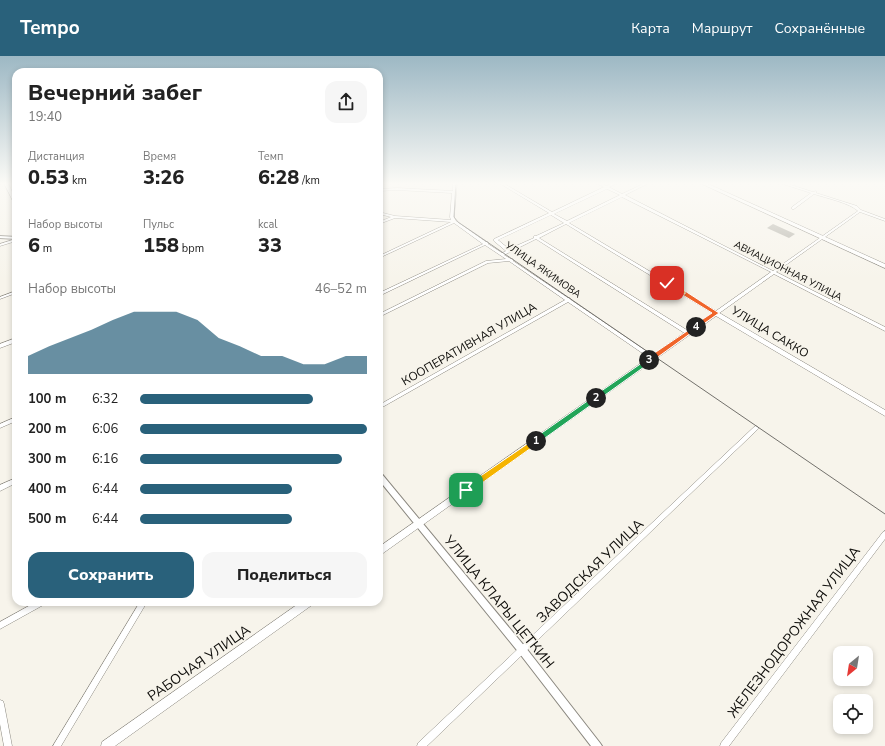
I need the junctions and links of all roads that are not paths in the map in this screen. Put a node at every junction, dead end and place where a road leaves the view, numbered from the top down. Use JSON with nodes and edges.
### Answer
{"nodes":[{"id":1,"x":388,"y":215,"type":"edge"},
{"id":2,"x":452,"y":215,"type":"edge"},
{"id":3,"x":547,"y":215,"type":"edge"},
{"id":4,"x":556,"y":215,"type":"edge"},
{"id":5,"x":584,"y":215,"type":"edge"},
{"id":6,"x":660,"y":215,"type":"edge"},
{"id":7,"x":773,"y":215,"type":"edge"},
{"id":8,"x":854,"y":215,"type":"edge"},
{"id":9,"x":872,"y":215,"type":"edge"},
{"id":10,"x":395,"y":217,"type":"junction"},
{"id":11,"x":885,"y":220,"type":"edge"},
{"id":12,"x":383,"y":222,"type":"edge"},
{"id":13,"x":454,"y":222,"type":"junction"},
{"id":14,"x":568,"y":223,"type":"junction"},
{"id":15,"x":0,"y":237,"type":"edge"},
{"id":16,"x":535,"y":237,"type":"junction"},
{"id":17,"x":12,"y":238,"type":"edge"},
{"id":18,"x":823,"y":238,"type":"junction"},
{"id":19,"x":12,"y":241,"type":"edge"},
{"id":20,"x":487,"y":243,"type":"junction"},
{"id":21,"x":0,"y":246,"type":"edge"},
{"id":22,"x":508,"y":251,"type":"junction"},
{"id":23,"x":503,"y":254,"type":"junction"},
{"id":24,"x":383,"y":255,"type":"edge"},
{"id":25,"x":512,"y":260,"type":"junction"},
{"id":26,"x":885,"y":266,"type":"edge"},
{"id":27,"x":773,"y":273,"type":"junction"},
{"id":28,"x":383,"y":293,"type":"edge"},
{"id":29,"x":12,"y":294,"type":"edge"},
{"id":30,"x":0,"y":298,"type":"edge"},
{"id":31,"x":569,"y":299,"type":"junction"},
{"id":32,"x":716,"y":313,"type":"junction"},
{"id":33,"x":383,"y":314,"type":"edge"},
{"id":34,"x":885,"y":329,"type":"edge"},
{"id":35,"x":688,"y":333,"type":"junction"},
{"id":36,"x":12,"y":342,"type":"edge"},
{"id":37,"x":0,"y":346,"type":"edge"},
{"id":38,"x":653,"y":358,"type":"junction"},
{"id":39,"x":383,"y":405,"type":"edge"},
{"id":40,"x":885,"y":413,"type":"edge"},
{"id":41,"x":12,"y":421,"type":"edge"},
{"id":42,"x":0,"y":426,"type":"edge"},
{"id":43,"x":756,"y":428,"type":"dead end"},
{"id":44,"x":383,"y":480,"type":"edge"},
{"id":45,"x":12,"y":482,"type":"edge"},
{"id":46,"x":0,"y":488,"type":"edge"},
{"id":47,"x":419,"y":524,"type":"junction"},
{"id":48,"x":885,"y":534,"type":"edge"},
{"id":49,"x":383,"y":549,"type":"edge"},
{"id":50,"x":36,"y":606,"type":"edge"},
{"id":51,"x":142,"y":606,"type":"edge"},
{"id":52,"x":303,"y":606,"type":"edge"},
{"id":53,"x":0,"y":626,"type":"edge"},
{"id":54,"x":523,"y":651,"type":"junction"},
{"id":55,"x":0,"y":704,"type":"edge"},
{"id":56,"x":8,"y":746,"type":"edge"},
{"id":57,"x":57,"y":746,"type":"edge"},
{"id":58,"x":106,"y":746,"type":"edge"},
{"id":59,"x":421,"y":746,"type":"edge"},
{"id":60,"x":597,"y":746,"type":"edge"},
{"id":61,"x":724,"y":746,"type":"edge"}],
"edges":[{"from":1,"to":10,"type":"street"},
{"from":2,"to":13,"type":"street"},
{"from":3,"to":22,"type":"street"},
{"from":4,"to":14,"type":"street","name":"УЛИЦА САККО"},
{"from":5,"to":14,"type":"street"},
{"from":6,"to":27,"type":"street","name":"АВИАЦИОННАЯ УЛИЦА"},
{"from":7,"to":18,"type":"main road"},
{"from":8,"to":18,"type":"street"},
{"from":9,"to":11,"type":"street"},
{"from":10,"to":12,"type":"street"},
{"from":10,"to":13,"type":"street"},
{"from":13,"to":20,"type":"street","name":"УЛИЦА ЯКИМОВА"},
{"from":13,"to":24,"type":"street"},
{"from":14,"to":16,"type":"street"},
{"from":14,"to":32,"type":"street","name":"УЛИЦА САККО"},
{"from":15,"to":17,"type":"street"},
{"from":16,"to":22,"type":"street"},
{"from":16,"to":35,"type":"street"},
{"from":18,"to":26,"type":"main road"},
{"from":18,"to":27,"type":"street"},
{"from":19,"to":21,"type":"street"},
{"from":20,"to":23,"type":"street","name":"УЛИЦА ЯКИМОВА"},
{"from":20,"to":28,"type":"street"},
{"from":22,"to":23,"type":"street"},
{"from":23,"to":25,"type":"street","name":"УЛИЦА ЯКИМОВА"},
{"from":25,"to":31,"type":"street","name":"УЛИЦА ЯКИМОВА"},
{"from":25,"to":33,"type":"street"},
{"from":27,"to":32,"type":"street"},
{"from":27,"to":34,"type":"street","name":"АВИАЦИОННАЯ УЛИЦА"},
{"from":29,"to":30,"type":"street"},
{"from":31,"to":38,"type":"street","name":"УЛИЦА ЯКИМОВА"},
{"from":31,"to":39,"type":"street","name":"КООПЕРАТИВНАЯ УЛИЦА"},
{"from":32,"to":35,"type":"main road"},
{"from":32,"to":40,"type":"main road","name":"УЛИЦА САККО"},
{"from":35,"to":38,"type":"main road"},
{"from":36,"to":37,"type":"street"},
{"from":38,"to":47,"type":"main road"},
{"from":41,"to":42,"type":"street"},
{"from":43,"to":54,"type":"street","name":"ЗАВОДСКАЯ УЛИЦА"},
{"from":44,"to":47,"type":"street","name":"УЛИЦА КЛАРЫ ЦЕТКИН"},
{"from":45,"to":46,"type":"street"},
{"from":47,"to":49,"type":"main road"},
{"from":47,"to":54,"type":"street","name":"УЛИЦА КЛАРЫ ЦЕТКИН"},
{"from":48,"to":61,"type":"street","name":"ЖЕЛЕЗНОДОРОЖНАЯ УЛИЦА"},
{"from":50,"to":53,"type":"street"},
{"from":51,"to":57,"type":"street"},
{"from":52,"to":58,"type":"main road","name":"РАБОЧАЯ УЛИЦА"},
{"from":54,"to":59,"type":"street","name":"ЗАВОДСКАЯ УЛИЦА"},
{"from":54,"to":60,"type":"street","name":"УЛИЦА КЛАРЫ ЦЕТКИН"},
{"from":55,"to":56,"type":"street"}]}
